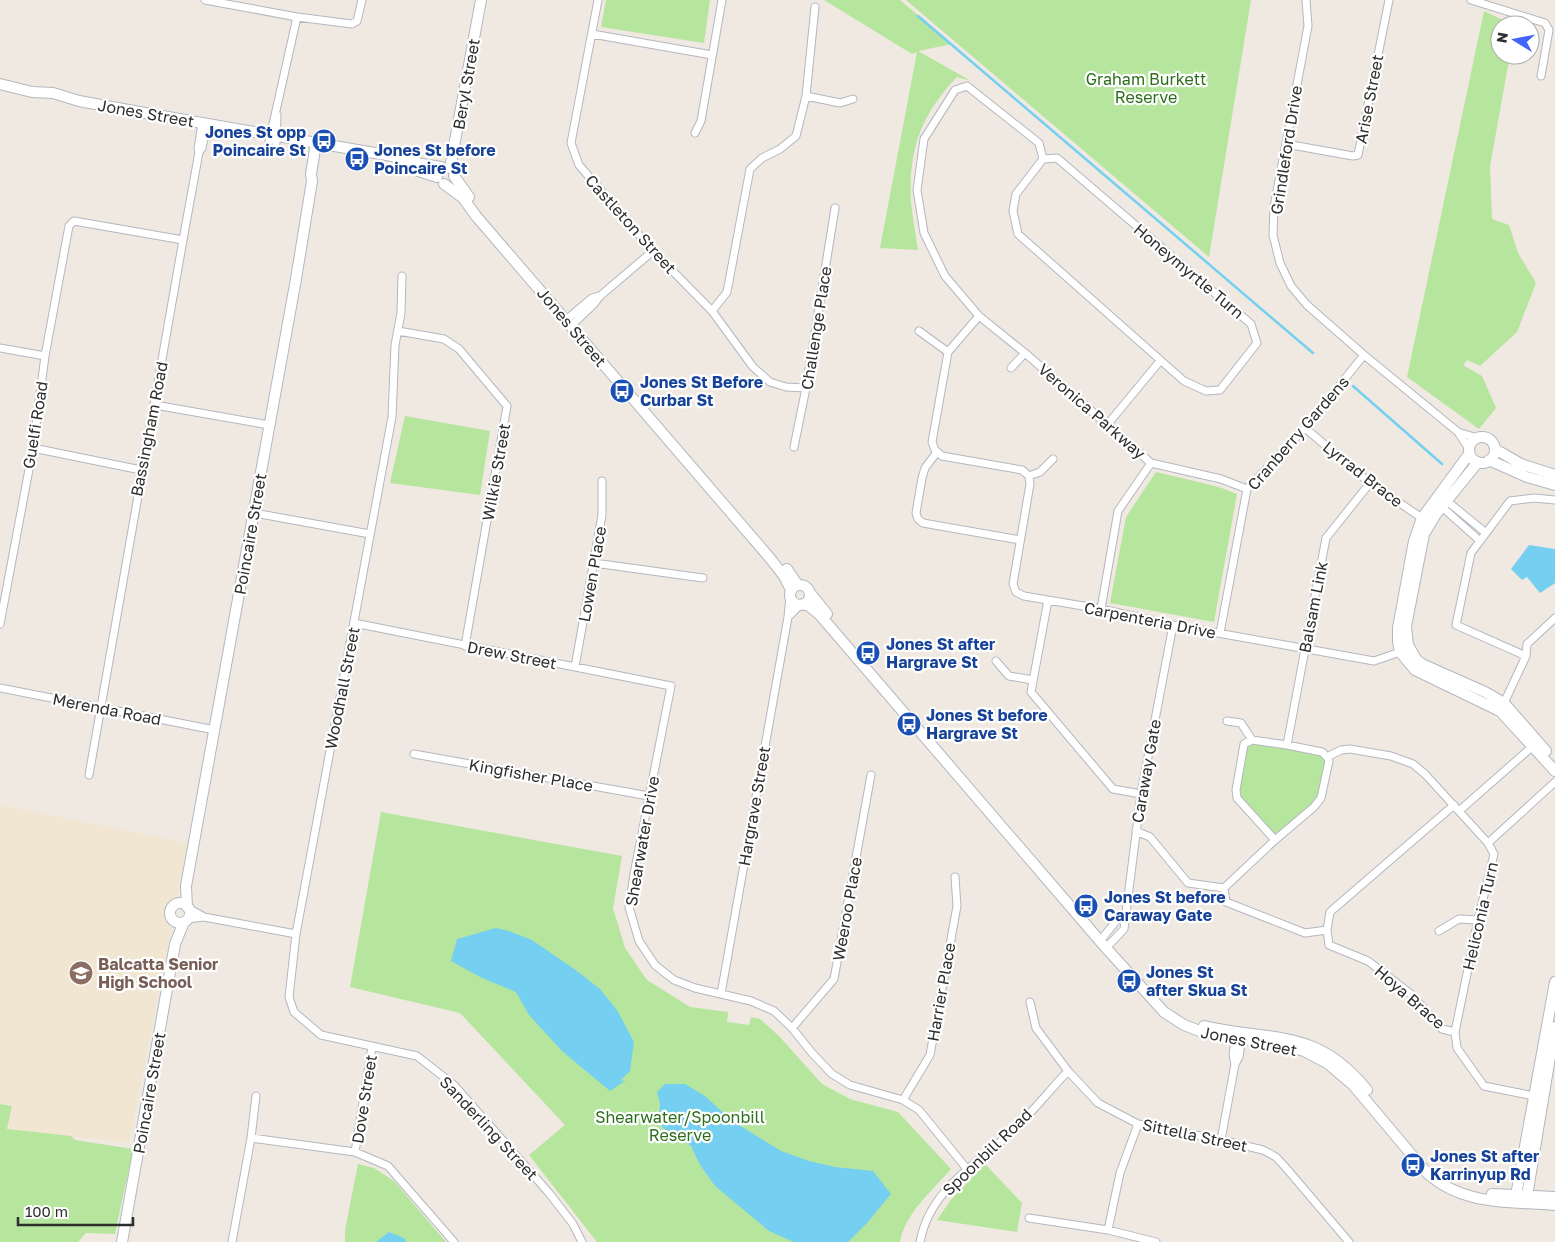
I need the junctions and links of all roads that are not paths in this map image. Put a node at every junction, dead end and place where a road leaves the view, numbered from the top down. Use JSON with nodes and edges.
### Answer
{"nodes":[{"id":1,"x":205,"y":0,"type":"edge"},
{"id":2,"x":362,"y":0,"type":"edge"},
{"id":3,"x":481,"y":0,"type":"edge"},
{"id":4,"x":598,"y":0,"type":"edge"},
{"id":5,"x":722,"y":0,"type":"edge"},
{"id":6,"x":1306,"y":0,"type":"edge"},
{"id":7,"x":1388,"y":0,"type":"edge"},
{"id":8,"x":1471,"y":0,"type":"edge"},
{"id":9,"x":241,"y":3,"type":"edge"},
{"id":10,"x":815,"y":7,"type":"dead end"},
{"id":11,"x":297,"y":16,"type":"junction"},
{"id":12,"x":592,"y":34,"type":"junction"},
{"id":13,"x":712,"y":55,"type":"junction"},
{"id":14,"x":1541,"y":76,"type":"dead end"},
{"id":15,"x":0,"y":84,"type":"edge"},
{"id":16,"x":0,"y":92,"type":"edge"},
{"id":17,"x":806,"y":96,"type":"junction"},
{"id":18,"x":853,"y":99,"type":"dead end"},
{"id":19,"x":204,"y":127,"type":"junction"},
{"id":20,"x":695,"y":133,"type":"dead end"},
{"id":21,"x":273,"y":139,"type":"junction"},
{"id":22,"x":1286,"y":144,"type":"junction"},
{"id":23,"x":318,"y":147,"type":"junction"},
{"id":24,"x":1043,"y":159,"type":"junction"},
{"id":25,"x":445,"y":174,"type":"junction"},
{"id":26,"x":835,"y":208,"type":"dead end"},
{"id":27,"x":183,"y":240,"type":"junction"},
{"id":28,"x":653,"y":251,"type":"junction"},
{"id":29,"x":402,"y":276,"type":"dead end"},
{"id":30,"x":712,"y":312,"type":"junction"},
{"id":31,"x":979,"y":316,"type":"junction"},
{"id":32,"x":571,"y":321,"type":"junction"},
{"id":33,"x":398,"y":331,"type":"junction"},
{"id":34,"x":919,"y":331,"type":"dead end"},
{"id":35,"x":0,"y":348,"type":"edge"},
{"id":36,"x":948,"y":352,"type":"junction"},
{"id":37,"x":1025,"y":353,"type":"junction"},
{"id":38,"x":1364,"y":355,"type":"junction"},
{"id":39,"x":45,"y":356,"type":"junction"},
{"id":40,"x":1160,"y":361,"type":"junction"},
{"id":41,"x":1011,"y":368,"type":"dead end"},
{"id":42,"x":806,"y":388,"type":"junction"},
{"id":43,"x":155,"y":405,"type":"junction"},
{"id":44,"x":1107,"y":424,"type":"junction"},
{"id":45,"x":269,"y":426,"type":"junction"},
{"id":46,"x":1305,"y":428,"type":"junction"},
{"id":47,"x":1458,"y":432,"type":"junction"},
{"id":48,"x":1477,"y":438,"type":"junction"},
{"id":49,"x":794,"y":447,"type":"dead end"},
{"id":50,"x":33,"y":448,"type":"junction"},
{"id":51,"x":1494,"y":449,"type":"junction"},
{"id":52,"x":937,"y":452,"type":"junction"},
{"id":53,"x":1469,"y":452,"type":"junction"},
{"id":54,"x":1053,"y":459,"type":"dead end"},
{"id":55,"x":1489,"y":460,"type":"junction"},
{"id":56,"x":1478,"y":462,"type":"junction"},
{"id":57,"x":1151,"y":463,"type":"junction"},
{"id":58,"x":141,"y":470,"type":"junction"},
{"id":59,"x":1555,"y":475,"type":"edge"},
{"id":60,"x":1029,"y":476,"type":"junction"},
{"id":61,"x":602,"y":481,"type":"dead end"},
{"id":62,"x":1370,"y":483,"type":"junction"},
{"id":63,"x":1555,"y":485,"type":"edge"},
{"id":64,"x":1247,"y":489,"type":"junction"},
{"id":65,"x":1555,"y":500,"type":"edge"},
{"id":66,"x":1445,"y":504,"type":"junction"},
{"id":67,"x":254,"y":513,"type":"junction"},
{"id":68,"x":1422,"y":518,"type":"junction"},
{"id":69,"x":1486,"y":533,"type":"junction"},
{"id":70,"x":370,"y":534,"type":"junction"},
{"id":71,"x":1020,"y":540,"type":"junction"},
{"id":72,"x":1479,"y":540,"type":"junction"},
{"id":73,"x":594,"y":563,"type":"junction"},
{"id":74,"x":703,"y":578,"type":"dead end"},
{"id":75,"x":793,"y":590,"type":"junction"},
{"id":76,"x":810,"y":593,"type":"junction"},
{"id":77,"x":1048,"y":600,"type":"junction"},
{"id":78,"x":801,"y":605,"type":"junction"},
{"id":79,"x":1101,"y":610,"type":"junction"},
{"id":80,"x":788,"y":618,"type":"junction"},
{"id":81,"x":1555,"y":618,"type":"edge"},
{"id":82,"x":354,"y":623,"type":"junction"},
{"id":83,"x":0,"y":624,"type":"edge"},
{"id":84,"x":1173,"y":625,"type":"junction"},
{"id":85,"x":1220,"y":633,"type":"junction"},
{"id":86,"x":465,"y":646,"type":"junction"},
{"id":87,"x":1305,"y":647,"type":"junction"},
{"id":88,"x":1400,"y":652,"type":"junction"},
{"id":89,"x":1526,"y":656,"type":"junction"},
{"id":90,"x":996,"y":661,"type":"dead end"},
{"id":91,"x":575,"y":667,"type":"junction"},
{"id":92,"x":1033,"y":680,"type":"junction"},
{"id":93,"x":671,"y":686,"type":"joint"},
{"id":94,"x":0,"y":688,"type":"edge"},
{"id":95,"x":1504,"y":703,"type":"junction"},
{"id":96,"x":100,"y":707,"type":"junction"},
{"id":97,"x":1227,"y":721,"type":"dead end"},
{"id":98,"x":214,"y":730,"type":"junction"},
{"id":99,"x":1252,"y":740,"type":"junction"},
{"id":100,"x":1287,"y":745,"type":"junction"},
{"id":101,"x":1533,"y":746,"type":"junction"},
{"id":102,"x":414,"y":754,"type":"dead end"},
{"id":103,"x":1327,"y":756,"type":"junction"},
{"id":104,"x":1555,"y":761,"type":"edge"},
{"id":105,"x":1555,"y":771,"type":"edge"},
{"id":106,"x":89,"y":775,"type":"dead end"},
{"id":107,"x":871,"y":775,"type":"dead end"},
{"id":108,"x":1555,"y":782,"type":"edge"},
{"id":109,"x":1141,"y":794,"type":"junction"},
{"id":110,"x":649,"y":796,"type":"junction"},
{"id":111,"x":1454,"y":805,"type":"junction"},
{"id":112,"x":1459,"y":811,"type":"junction"},
{"id":113,"x":1136,"y":831,"type":"junction"},
{"id":114,"x":1275,"y":840,"type":"junction"},
{"id":115,"x":1488,"y":843,"type":"junction"},
{"id":116,"x":955,"y":878,"type":"dead end"},
{"id":117,"x":186,"y":886,"type":"junction"},
{"id":118,"x":1224,"y":888,"type":"junction"},
{"id":119,"x":176,"y":904,"type":"junction"},
{"id":120,"x":188,"y":907,"type":"junction"},
{"id":121,"x":204,"y":917,"type":"junction"},
{"id":122,"x":171,"y":918,"type":"junction"},
{"id":123,"x":1478,"y":920,"type":"junction"},
{"id":124,"x":186,"y":921,"type":"junction"},
{"id":125,"x":1327,"y":930,"type":"junction"},
{"id":126,"x":1439,"y":931,"type":"dead end"},
{"id":127,"x":296,"y":934,"type":"junction"},
{"id":128,"x":1105,"y":942,"type":"junction"},
{"id":129,"x":175,"y":944,"type":"junction"},
{"id":130,"x":1555,"y":982,"type":"edge"},
{"id":131,"x":720,"y":994,"type":"junction"},
{"id":132,"x":1030,"y":1002,"type":"dead end"},
{"id":133,"x":792,"y":1028,"type":"junction"},
{"id":134,"x":1555,"y":1028,"type":"edge"},
{"id":135,"x":1455,"y":1032,"type":"junction"},
{"id":136,"x":1239,"y":1035,"type":"junction"},
{"id":137,"x":372,"y":1047,"type":"junction"},
{"id":138,"x":1552,"y":1063,"type":"edge"},
{"id":139,"x":1068,"y":1071,"type":"junction"},
{"id":140,"x":256,"y":1096,"type":"dead end"},
{"id":141,"x":1534,"y":1096,"type":"junction"},
{"id":142,"x":903,"y":1100,"type":"junction"},
{"id":143,"x":1138,"y":1124,"type":"junction"},
{"id":144,"x":251,"y":1138,"type":"junction"},
{"id":145,"x":1221,"y":1140,"type":"junction"},
{"id":146,"x":355,"y":1152,"type":"junction"},
{"id":147,"x":967,"y":1169,"type":"junction"},
{"id":148,"x":1555,"y":1197,"type":"edge"},
{"id":149,"x":1521,"y":1199,"type":"junction"},
{"id":150,"x":1555,"y":1205,"type":"edge"},
{"id":151,"x":1029,"y":1218,"type":"dead end"},
{"id":152,"x":1108,"y":1230,"type":"junction"},
{"id":153,"x":1140,"y":1241,"type":"edge"},
{"id":154,"x":122,"y":1242,"type":"edge"},
{"id":155,"x":232,"y":1242,"type":"edge"},
{"id":156,"x":454,"y":1242,"type":"edge"},
{"id":157,"x":582,"y":1242,"type":"edge"},
{"id":158,"x":920,"y":1242,"type":"edge"},
{"id":159,"x":1156,"y":1242,"type":"edge"},
{"id":160,"x":1349,"y":1242,"type":"edge"}],
"edges":[{"from":1,"to":9,"type":"street"},
{"from":2,"to":11,"type":"street"},
{"from":3,"to":25,"type":"street","name":"Beryl Street"},
{"from":4,"to":12,"type":"street","name":"Castleton Street"},
{"from":5,"to":13,"type":"street"},
{"from":6,"to":22,"type":"street","name":"Grindleford Drive"},
{"from":7,"to":22,"type":"street","name":"Arise Street"},
{"from":8,"to":14,"type":"street"},
{"from":9,"to":11,"type":"street"},
{"from":10,"to":17,"type":"street"},
{"from":11,"to":21,"type":"street"},
{"from":12,"to":13,"type":"street"},
{"from":12,"to":28,"type":"street","name":"Castleton Street"},
{"from":13,"to":20,"type":"street"},
{"from":15,"to":19,"type":"street","name":"Jones Street"},
{"from":16,"to":19,"type":"street","name":"Jones Street"},
{"from":17,"to":18,"type":"street"},
{"from":17,"to":30,"type":"street"},
{"from":19,"to":21,"type":"street","name":"Jones Street"},
{"from":19,"to":27,"type":"street","name":"Bassingham Road"},
{"from":21,"to":23,"type":"street","name":"Jones Street"},
{"from":22,"to":38,"type":"street","name":"Grindleford Drive"},
{"from":23,"to":25,"type":"street","name":"Jones Street"},
{"from":23,"to":45,"type":"street","name":"Poincaire Street"},
{"from":24,"to":31,"type":"street","name":"Veronica Parkway"},
{"from":24,"to":40,"type":"street","name":"Honeymyrtle Turn"},
{"from":24,"to":40,"type":"street","name":"Honeymyrtle Turn"},
{"from":25,"to":32,"type":"street","name":"Jones Street"},
{"from":26,"to":42,"type":"street","name":"Challenge Place"},
{"from":27,"to":39,"type":"street","name":"Guelfi Road"},
{"from":27,"to":43,"type":"street","name":"Bassingham Road"},
{"from":28,"to":30,"type":"street","name":"Castleton Street"},
{"from":28,"to":32,"type":"street"},
{"from":29,"to":33,"type":"street","name":"Woodhall Street"},
{"from":30,"to":42,"type":"street","name":"Castleton Street"},
{"from":31,"to":36,"type":"street"},
{"from":31,"to":37,"type":"street","name":"Veronica Parkway"},
{"from":32,"to":75,"type":"street","name":"Jones Street"},
{"from":33,"to":70,"type":"street","name":"Woodhall Street"},
{"from":33,"to":86,"type":"street","name":"Wilkie Street"},
{"from":34,"to":36,"type":"street"},
{"from":35,"to":39,"type":"street"},
{"from":36,"to":52,"type":"street"},
{"from":37,"to":41,"type":"street","name":"Veronica Parkway"},
{"from":37,"to":44,"type":"street","name":"Veronica Parkway"},
{"from":38,"to":46,"type":"street","name":"Cranberry Gardens"},
{"from":38,"to":47,"type":"street","name":"Grindleford Drive"},
{"from":39,"to":50,"type":"street","name":"Guelfi Road"},
{"from":40,"to":44,"type":"street"},
{"from":42,"to":49,"type":"street","name":"Challenge Place"},
{"from":43,"to":45,"type":"street"},
{"from":43,"to":58,"type":"street","name":"Bassingham Road"},
{"from":44,"to":57,"type":"street","name":"Veronica Parkway"},
{"from":45,"to":67,"type":"street","name":"Poincaire Street"},
{"from":46,"to":62,"type":"street","name":"Lyrrad Brace"},
{"from":46,"to":64,"type":"street","name":"Cranberry Gardens"},
{"from":47,"to":48,"type":"street","name":"Grindleford Drive"},
{"from":47,"to":53,"type":"street","name":"Grindleford Drive"},
{"from":48,"to":51,"type":"street","name":"Grindleford Drive"},
{"from":48,"to":53,"type":"street"},
{"from":50,"to":58,"type":"street"},
{"from":50,"to":83,"type":"street","name":"Guelfi Road"},
{"from":51,"to":55,"type":"street"},
{"from":51,"to":59,"type":"street","name":"Grindleford Drive"},
{"from":52,"to":60,"type":"street"},
{"from":52,"to":71,"type":"street"},
{"from":53,"to":56,"type":"street","name":"Grindleford Drive"},
{"from":53,"to":68,"type":"street"},
{"from":54,"to":60,"type":"street"},
{"from":55,"to":56,"type":"street"},
{"from":55,"to":63,"type":"street"},
{"from":56,"to":66,"type":"street"},
{"from":57,"to":64,"type":"street","name":"Veronica Parkway"},
{"from":57,"to":79,"type":"street"},
{"from":58,"to":96,"type":"street","name":"Bassingham Road"},
{"from":60,"to":71,"type":"street","name":"Carpenteria Drive"},
{"from":61,"to":73,"type":"street","name":"Lowen Place"},
{"from":62,"to":68,"type":"street","name":"Lyrrad Brace"},
{"from":62,"to":87,"type":"street","name":"Balsam Link"},
{"from":64,"to":85,"type":"street","name":"Cranberry Gardens"},
{"from":65,"to":69,"type":"street"},
{"from":66,"to":69,"type":"street"},
{"from":66,"to":72,"type":"street"},
{"from":66,"to":95,"type":"street"},
{"from":67,"to":70,"type":"street"},
{"from":67,"to":98,"type":"street","name":"Poincaire Street"},
{"from":68,"to":88,"type":"street"},
{"from":69,"to":72,"type":"street"},
{"from":70,"to":82,"type":"street","name":"Woodhall Street"},
{"from":71,"to":77,"type":"street","name":"Carpenteria Drive"},
{"from":72,"to":89,"type":"street"},
{"from":73,"to":74,"type":"street"},
{"from":73,"to":91,"type":"street","name":"Lowen Place"},
{"from":75,"to":76,"type":"street","name":"Jones Street"},
{"from":75,"to":78,"type":"street","name":"Jones Street"},
{"from":75,"to":80,"type":"street","name":"Hargrave Street"},
{"from":76,"to":78,"type":"street"},
{"from":76,"to":128,"type":"street","name":"Jones Street"},
{"from":77,"to":79,"type":"street","name":"Carpenteria Drive"},
{"from":77,"to":92,"type":"street"},
{"from":78,"to":80,"type":"street"},
{"from":78,"to":128,"type":"street","name":"Jones Street"},
{"from":79,"to":84,"type":"street","name":"Carpenteria Drive"},
{"from":80,"to":131,"type":"street","name":"Hargrave Street"},
{"from":81,"to":89,"type":"street"},
{"from":82,"to":86,"type":"street","name":"Drew Street"},
{"from":82,"to":127,"type":"street","name":"Woodhall Street"},
{"from":84,"to":85,"type":"street","name":"Carpenteria Drive"},
{"from":84,"to":109,"type":"street","name":"Caraway Gate"},
{"from":85,"to":87,"type":"street","name":"Carpenteria Drive"},
{"from":86,"to":91,"type":"street","name":"Drew Street"},
{"from":87,"to":88,"type":"street","name":"Carpenteria Drive"},
{"from":87,"to":100,"type":"street","name":"Balsam Link"},
{"from":88,"to":101,"type":"street"},
{"from":89,"to":95,"type":"street"},
{"from":90,"to":92,"type":"street"},
{"from":91,"to":93,"type":"street","name":"Drew Street"},
{"from":92,"to":109,"type":"street"},
{"from":93,"to":110,"type":"street","name":"Shearwater Drive"},
{"from":94,"to":96,"type":"street","name":"Merenda Road"},
{"from":95,"to":104,"type":"street"},
{"from":96,"to":98,"type":"street","name":"Merenda Road"},
{"from":96,"to":106,"type":"street","name":"Bassingham Road"},
{"from":97,"to":99,"type":"street"},
{"from":98,"to":117,"type":"street","name":"Poincaire Street"},
{"from":99,"to":100,"type":"street"},
{"from":99,"to":114,"type":"street"},
{"from":100,"to":103,"type":"street"},
{"from":101,"to":105,"type":"street"},
{"from":101,"to":112,"type":"street"},
{"from":102,"to":110,"type":"street","name":"Kingfisher Place"},
{"from":103,"to":111,"type":"street","name":"Heliconia Turn"},
{"from":103,"to":114,"type":"street"},
{"from":107,"to":133,"type":"street","name":"Weeroo Place"},
{"from":108,"to":115,"type":"street"},
{"from":109,"to":113,"type":"street","name":"Caraway Gate"},
{"from":110,"to":131,"type":"street","name":"Shearwater Drive"},
{"from":111,"to":112,"type":"street","name":"Heliconia Turn"},
{"from":111,"to":125,"type":"street"},
{"from":112,"to":115,"type":"street","name":"Heliconia Turn"},
{"from":113,"to":118,"type":"street"},
{"from":113,"to":128,"type":"street","name":"Caraway Gate"},
{"from":114,"to":118,"type":"street"},
{"from":115,"to":123,"type":"street","name":"Heliconia Turn"},
{"from":116,"to":142,"type":"street","name":"Harrier Place"},
{"from":117,"to":119,"type":"street","name":"Poincaire Street"},
{"from":117,"to":120,"type":"street","name":"Poincaire Street"},
{"from":118,"to":125,"type":"street"},
{"from":119,"to":120,"type":"street"},
{"from":119,"to":122,"type":"street"},
{"from":120,"to":121,"type":"street"},
{"from":120,"to":124,"type":"street"},
{"from":121,"to":124,"type":"street"},
{"from":121,"to":127,"type":"street"},
{"from":122,"to":124,"type":"street"},
{"from":122,"to":129,"type":"street","name":"Poincaire Street"},
{"from":123,"to":126,"type":"street"},
{"from":123,"to":135,"type":"street","name":"Heliconia Turn"},
{"from":124,"to":129,"type":"street","name":"Poincaire Street"},
{"from":125,"to":135,"type":"street","name":"Hoya Brace"},
{"from":127,"to":137,"type":"street","name":"Woodhall Street"},
{"from":128,"to":136,"type":"street","name":"Jones Street"},
{"from":129,"to":154,"type":"street","name":"Poincaire Street"},
{"from":130,"to":141,"type":"street"},
{"from":131,"to":133,"type":"street","name":"Shearwater Drive"},
{"from":132,"to":139,"type":"street","name":"Sittella Street"},
{"from":133,"to":142,"type":"street","name":"Shearwater Drive"},
{"from":134,"to":138,"type":"street"},
{"from":135,"to":141,"type":"street","name":"Hoya Brace"},
{"from":136,"to":145,"type":"street"},
{"from":136,"to":149,"type":"street","name":"Jones Street"},
{"from":137,"to":146,"type":"street","name":"Dove Street"},
{"from":137,"to":157,"type":"street","name":"Sanderling Street"},
{"from":138,"to":149,"type":"street"},
{"from":139,"to":143,"type":"street","name":"Sittella Street"},
{"from":139,"to":147,"type":"street","name":"Spoonbill Road"},
{"from":140,"to":144,"type":"street"},
{"from":141,"to":149,"type":"street"},
{"from":142,"to":147,"type":"street","name":"Shearwater Drive"},
{"from":143,"to":145,"type":"street","name":"Sittella Street"},
{"from":143,"to":152,"type":"street"},
{"from":144,"to":146,"type":"street"},
{"from":144,"to":155,"type":"street"},
{"from":145,"to":160,"type":"street","name":"Sittella Street"},
{"from":146,"to":156,"type":"street"},
{"from":147,"to":158,"type":"street","name":"Spoonbill Road"},
{"from":148,"to":149,"type":"street","name":"Jones Street"},
{"from":149,"to":150,"type":"street","name":"Jones Street"},
{"from":151,"to":152,"type":"street"},
{"from":152,"to":153,"type":"street"},
{"from":153,"to":159,"type":"street"}]}
